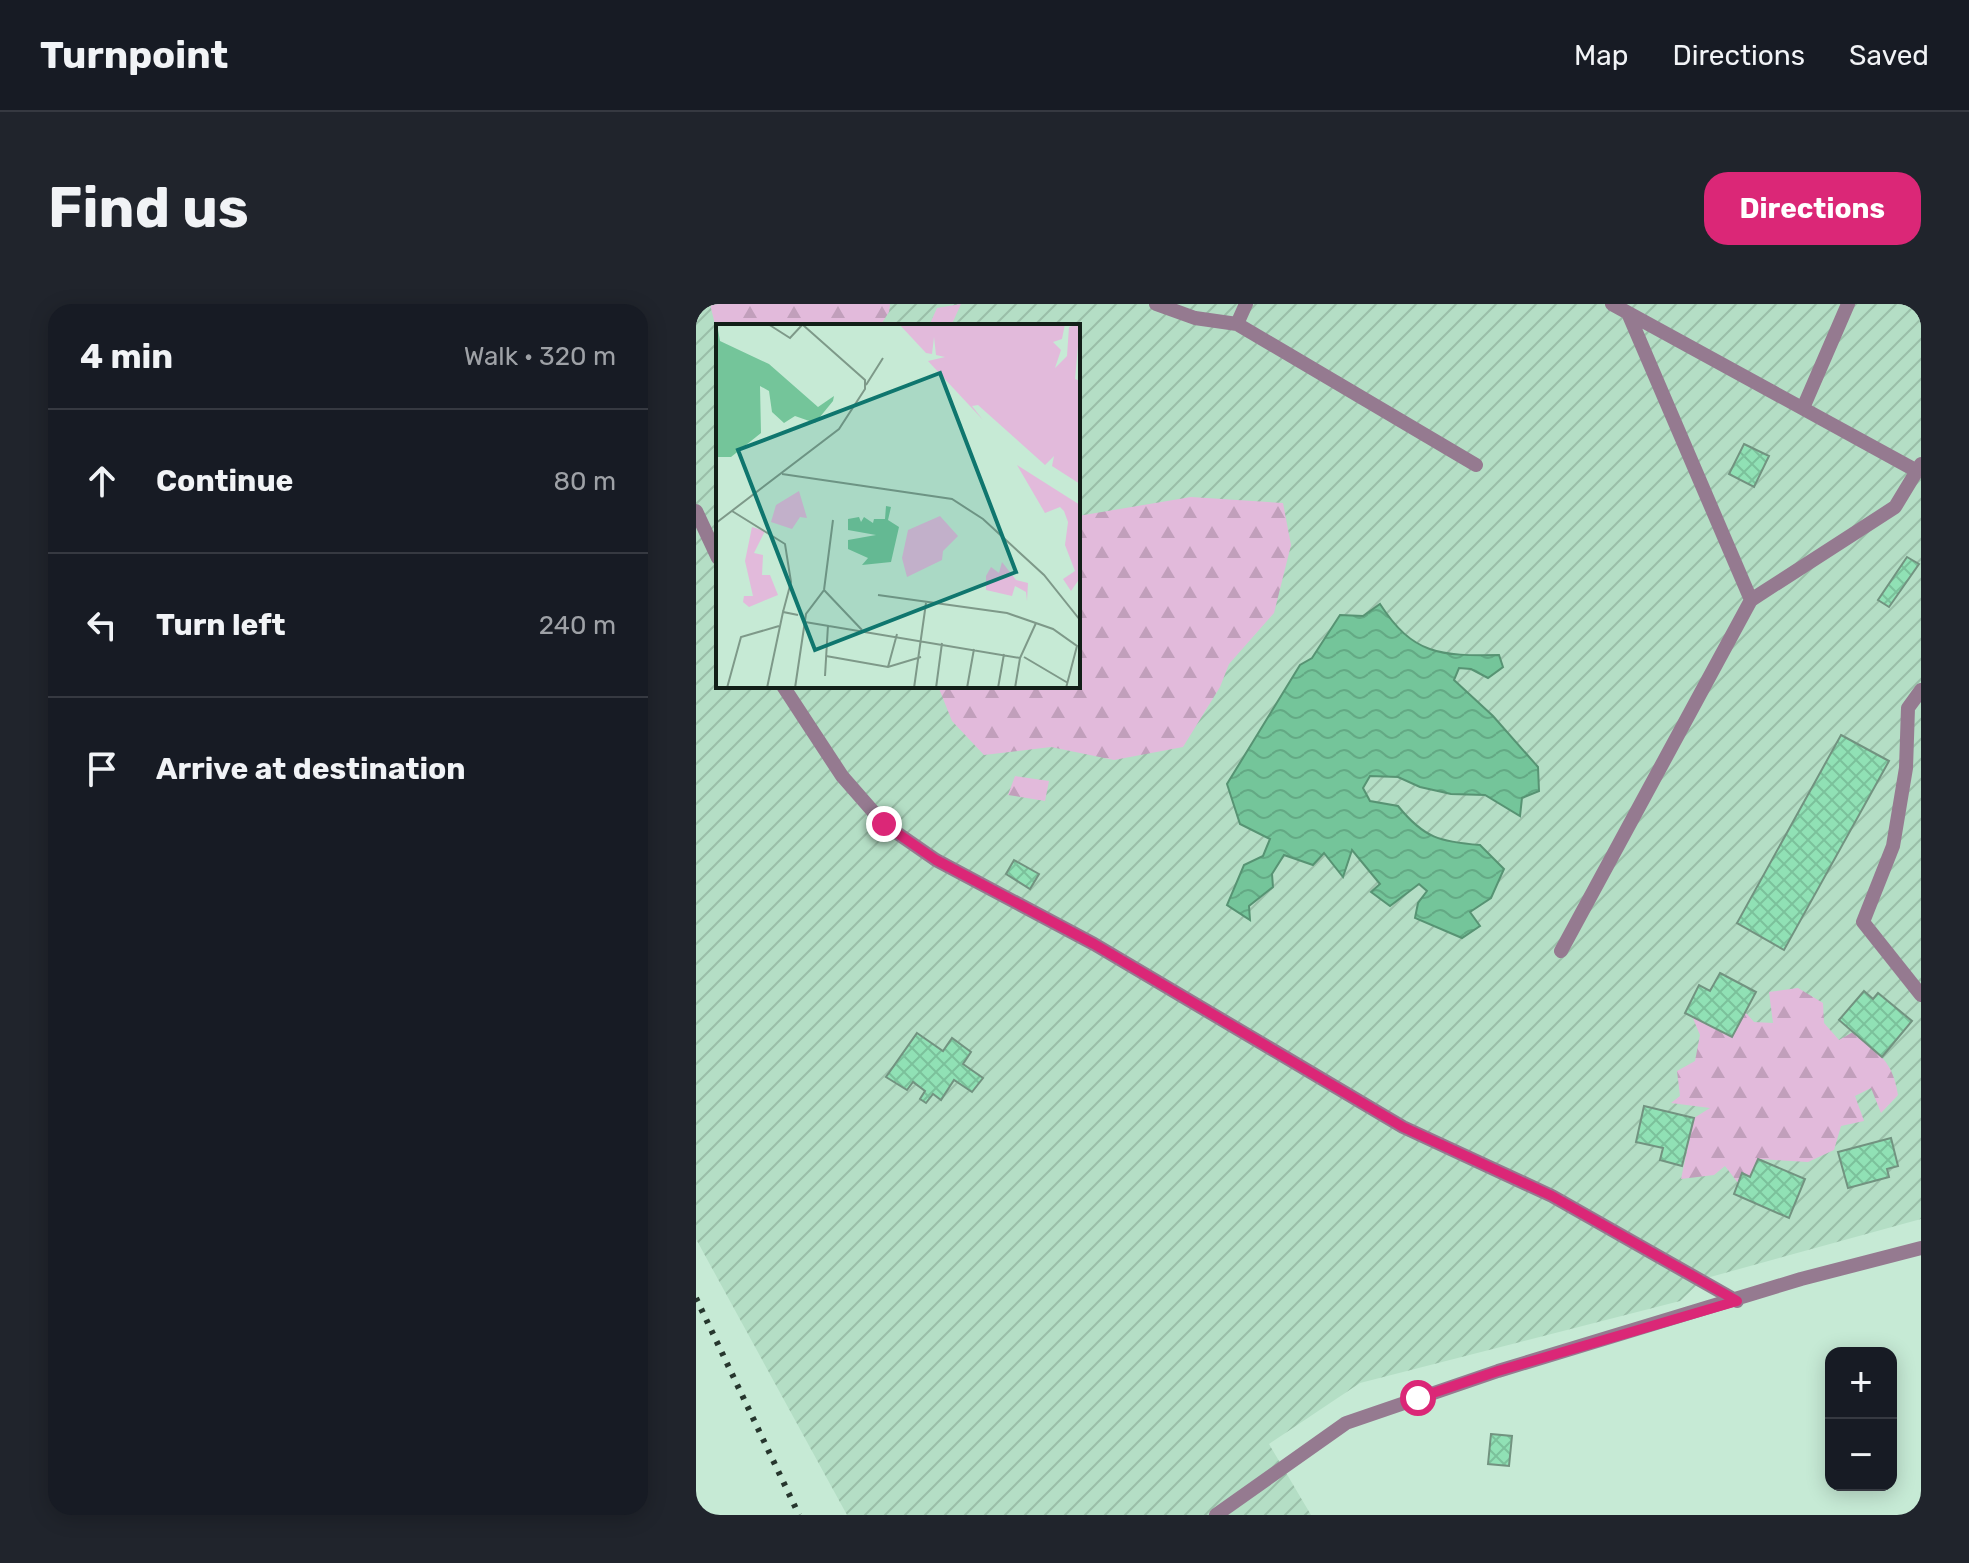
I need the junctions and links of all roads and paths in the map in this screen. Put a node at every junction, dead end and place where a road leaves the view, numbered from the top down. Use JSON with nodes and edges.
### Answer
{"nodes":[{"id":1,"x":1156,"y":304,"type":"edge"},
{"id":2,"x":1246,"y":304,"type":"edge"},
{"id":3,"x":1612,"y":304,"type":"edge"},
{"id":4,"x":1848,"y":304,"type":"edge"},
{"id":5,"x":1628,"y":313,"type":"junction"},
{"id":6,"x":1237,"y":324,"type":"junction"},
{"id":7,"x":1803,"y":408,"type":"junction"},
{"id":8,"x":1476,"y":465,"type":"dead end"},
{"id":9,"x":1919,"y":468,"type":"edge"},
{"id":10,"x":696,"y":511,"type":"edge"},
{"id":11,"x":716,"y":554,"type":"edge"},
{"id":12,"x":1751,"y":600,"type":"junction"},
{"id":13,"x":784,"y":688,"type":"edge"},
{"id":14,"x":1921,"y":690,"type":"edge"},
{"id":15,"x":1561,"y":951,"type":"dead end"},
{"id":16,"x":1921,"y":995,"type":"edge"},
{"id":17,"x":1921,"y":1248,"type":"edge"},
{"id":18,"x":1737,"y":1301,"type":"junction"},
{"id":19,"x":1216,"y":1515,"type":"edge"}],
"edges":[{"from":1,"to":6,"type":"lane"},
{"from":2,"to":6,"type":"lane"},
{"from":3,"to":5,"type":"lane"},
{"from":4,"to":7,"type":"lane"},
{"from":5,"to":7,"type":"lane"},
{"from":5,"to":12,"type":"lane"},
{"from":6,"to":8,"type":"lane"},
{"from":7,"to":9,"type":"lane"},
{"from":9,"to":12,"type":"lane"},
{"from":10,"to":11,"type":"lane"},
{"from":12,"to":15,"type":"lane"},
{"from":13,"to":18,"type":"lane"},
{"from":14,"to":16,"type":"lane"},
{"from":17,"to":18,"type":"lane"},
{"from":18,"to":19,"type":"lane"}]}
